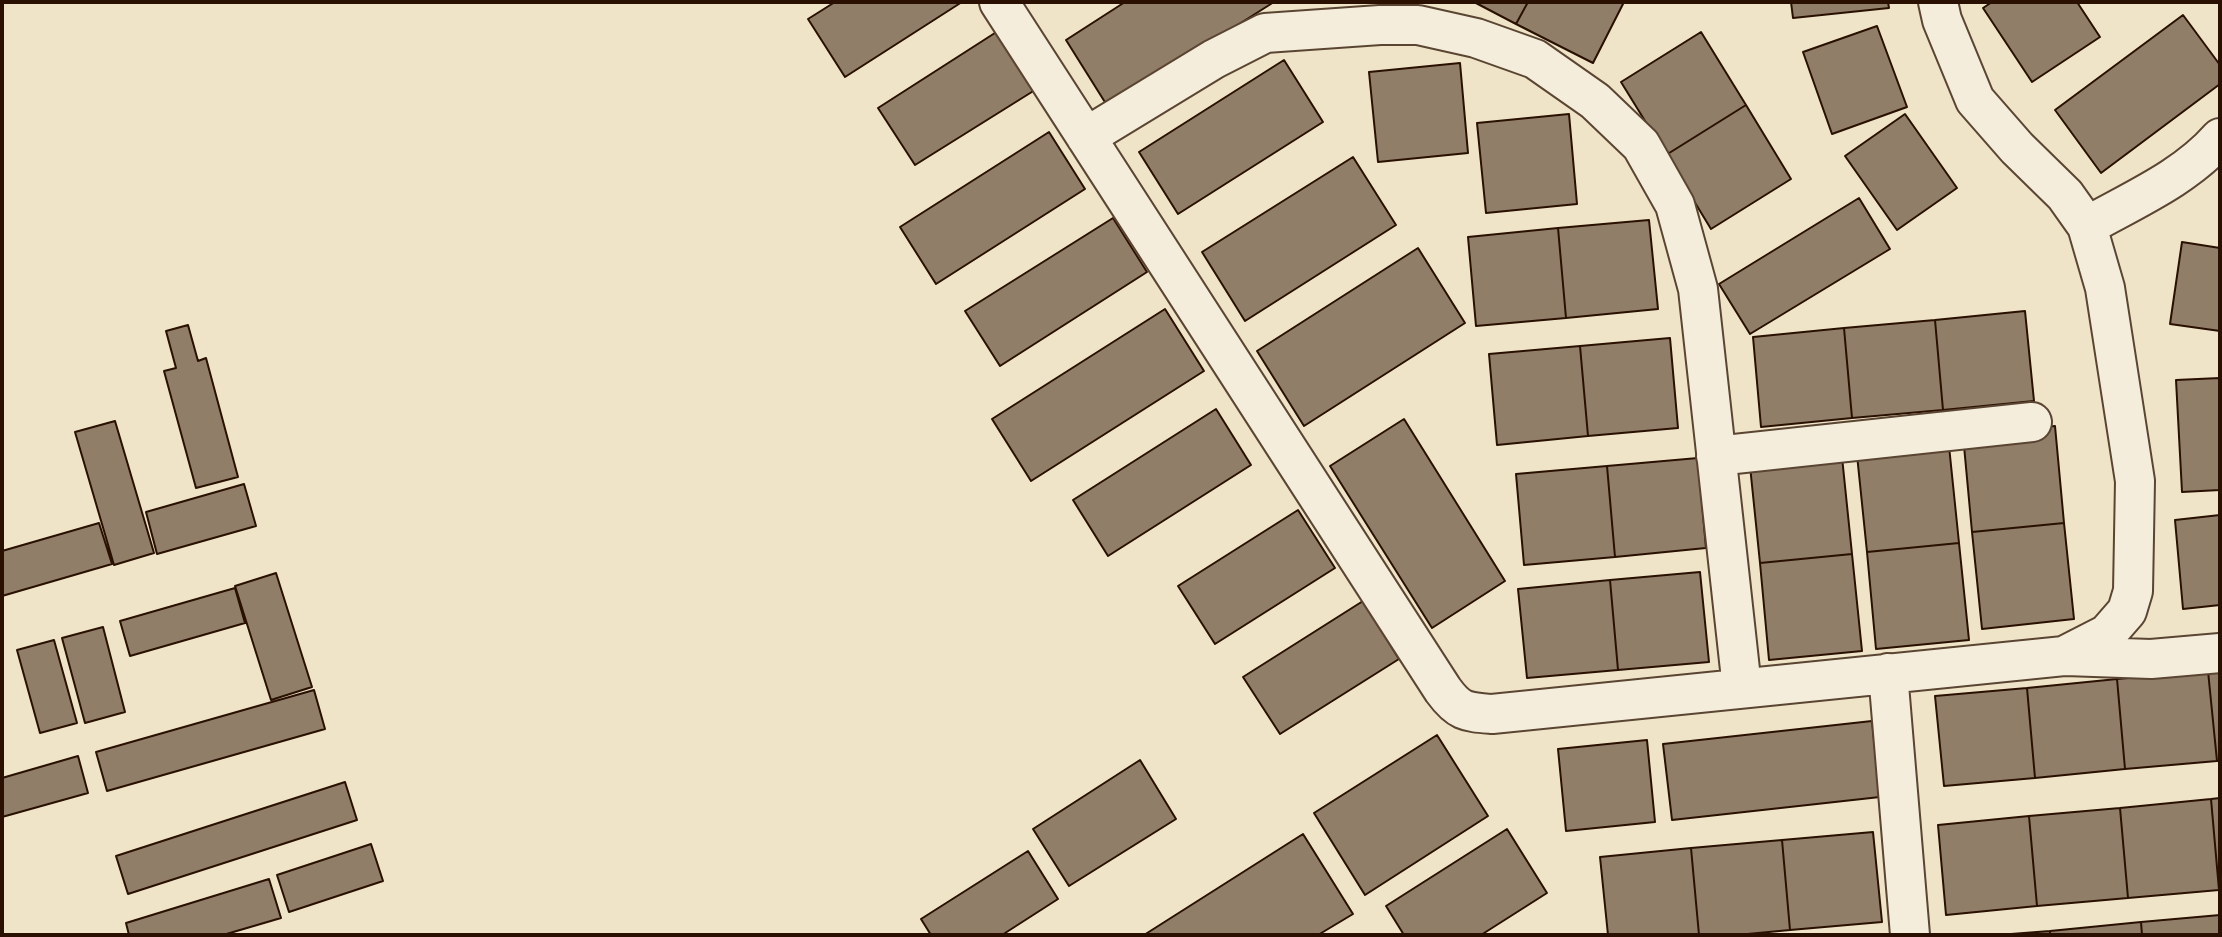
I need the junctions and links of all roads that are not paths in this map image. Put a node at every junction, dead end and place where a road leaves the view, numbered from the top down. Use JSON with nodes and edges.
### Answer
{"nodes":[{"id":1,"x":999,"y":2,"type":"edge"},
{"id":2,"x":1938,"y":2,"type":"edge"},
{"id":3,"x":1086,"y":137,"type":"junction"},
{"id":4,"x":2220,"y":138,"type":"edge"},
{"id":5,"x":2087,"y":226,"type":"junction"},
{"id":6,"x":2032,"y":422,"type":"dead end"},
{"id":7,"x":1716,"y":456,"type":"junction"},
{"id":8,"x":2220,"y":653,"type":"edge"},
{"id":9,"x":2064,"y":656,"type":"junction"},
{"id":10,"x":1888,"y":673,"type":"junction"},
{"id":11,"x":1742,"y":688,"type":"junction"},
{"id":12,"x":1910,"y":935,"type":"edge"}],
"edges":[{"from":1,"to":3,"type":"street"},
{"from":2,"to":5,"type":"street"},
{"from":3,"to":7,"type":"street"},
{"from":3,"to":11,"type":"street"},
{"from":4,"to":5,"type":"street"},
{"from":5,"to":9,"type":"street"},
{"from":6,"to":7,"type":"street"},
{"from":7,"to":11,"type":"street"},
{"from":8,"to":9,"type":"street"},
{"from":9,"to":10,"type":"street"},
{"from":10,"to":11,"type":"street"},
{"from":10,"to":12,"type":"street"}]}
